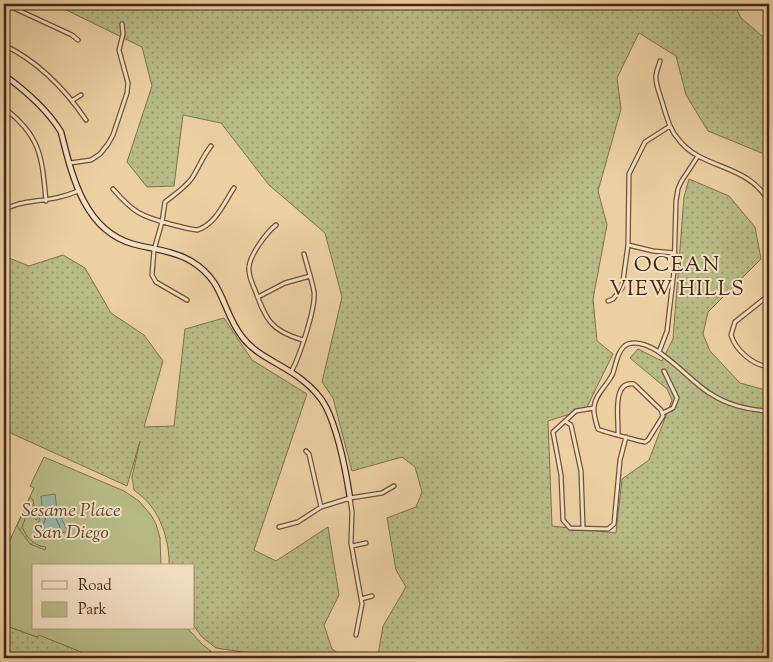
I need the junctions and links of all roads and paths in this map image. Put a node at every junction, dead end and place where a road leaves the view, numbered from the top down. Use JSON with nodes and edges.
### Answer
{"nodes":[{"id":1,"x":5,"y":4,"type":"edge"},
{"id":2,"x":763,"y":4,"type":"edge"},
{"id":3,"x":4,"y":8,"type":"edge"},
{"id":4,"x":769,"y":10,"type":"edge"},
{"id":5,"x":122,"y":24,"type":"dead end"},
{"id":6,"x":78,"y":40,"type":"dead end"},
{"id":7,"x":4,"y":45,"type":"edge"},
{"id":8,"x":660,"y":61,"type":"dead end"},
{"id":9,"x":4,"y":75,"type":"edge"},
{"id":10,"x":81,"y":95,"type":"dead end"},
{"id":11,"x":72,"y":100,"type":"junction"},
{"id":12,"x":4,"y":108,"type":"edge"},
{"id":13,"x":86,"y":120,"type":"dead end"},
{"id":14,"x":670,"y":126,"type":"junction"},
{"id":15,"x":211,"y":146,"type":"dead end"},
{"id":16,"x":698,"y":156,"type":"junction"},
{"id":17,"x":70,"y":163,"type":"junction"},
{"id":18,"x":4,"y":176,"type":"edge"},
{"id":19,"x":234,"y":188,"type":"dead end"},
{"id":20,"x":114,"y":189,"type":"dead end"},
{"id":21,"x":78,"y":191,"type":"junction"},
{"id":22,"x":769,"y":200,"type":"edge"},
{"id":23,"x":46,"y":201,"type":"junction"},
{"id":24,"x":6,"y":208,"type":"edge"},
{"id":25,"x":162,"y":222,"type":"junction"},
{"id":26,"x":276,"y":225,"type":"dead end"},
{"id":27,"x":628,"y":245,"type":"junction"},
{"id":28,"x":154,"y":250,"type":"junction"},
{"id":29,"x":675,"y":253,"type":"junction"},
{"id":30,"x":304,"y":254,"type":"dead end"},
{"id":31,"x":310,"y":276,"type":"junction"},
{"id":32,"x":768,"y":296,"type":"edge"},
{"id":33,"x":258,"y":297,"type":"junction"},
{"id":34,"x":187,"y":300,"type":"dead end"},
{"id":35,"x":608,"y":301,"type":"dead end"},
{"id":36,"x":769,"y":301,"type":"edge"},
{"id":37,"x":303,"y":340,"type":"junction"},
{"id":38,"x":659,"y":352,"type":"junction"},
{"id":39,"x":769,"y":367,"type":"edge"},
{"id":40,"x":664,"y":371,"type":"dead end"},
{"id":41,"x":291,"y":372,"type":"junction"},
{"id":42,"x":594,"y":408,"type":"junction"},
{"id":43,"x":769,"y":411,"type":"edge"},
{"id":44,"x":663,"y":413,"type":"junction"},
{"id":45,"x":565,"y":420,"type":"junction"},
{"id":46,"x":618,"y":434,"type":"junction"},
{"id":47,"x":626,"y":437,"type":"junction"},
{"id":48,"x":306,"y":451,"type":"dead end"},
{"id":49,"x":394,"y":486,"type":"dead end"},
{"id":50,"x":350,"y":498,"type":"junction"},
{"id":51,"x":321,"y":507,"type":"junction"},
{"id":52,"x":279,"y":527,"type":"dead end"},
{"id":53,"x":583,"y":527,"type":"junction"},
{"id":54,"x":366,"y":543,"type":"dead end"},
{"id":55,"x":352,"y":546,"type":"junction"},
{"id":56,"x":372,"y":596,"type":"dead end"},
{"id":57,"x":361,"y":599,"type":"junction"},
{"id":58,"x":356,"y":635,"type":"dead end"}],
"edges":[{"from":1,"to":3,"type":"street"},
{"from":1,"to":6,"type":"street"},
{"from":2,"to":4,"type":"street"},
{"from":5,"to":17,"type":"street"},
{"from":7,"to":11,"type":"street"},
{"from":8,"to":14,"type":"street"},
{"from":9,"to":17,"type":"street"},
{"from":10,"to":11,"type":"street"},
{"from":11,"to":13,"type":"street"},
{"from":12,"to":23,"type":"street"},
{"from":14,"to":16,"type":"street"},
{"from":14,"to":27,"type":"street"},
{"from":15,"to":25,"type":"street"},
{"from":16,"to":22,"type":"street"},
{"from":16,"to":29,"type":"street"},
{"from":17,"to":21,"type":"street"},
{"from":18,"to":24,"type":"street"},
{"from":19,"to":25,"type":"street"},
{"from":20,"to":25,"type":"street"},
{"from":21,"to":23,"type":"street"},
{"from":21,"to":28,"type":"street"},
{"from":23,"to":24,"type":"street"},
{"from":25,"to":28,"type":"street"},
{"from":26,"to":33,"type":"street"},
{"from":27,"to":29,"type":"street"},
{"from":27,"to":35,"type":"street"},
{"from":28,"to":34,"type":"street"},
{"from":28,"to":41,"type":"street"},
{"from":29,"to":38,"type":"street"},
{"from":30,"to":31,"type":"street"},
{"from":31,"to":33,"type":"street"},
{"from":31,"to":37,"type":"street"},
{"from":32,"to":36,"type":"street"},
{"from":32,"to":39,"type":"street"},
{"from":33,"to":37,"type":"street"},
{"from":37,"to":41,"type":"street"},
{"from":38,"to":42,"type":"street"},
{"from":38,"to":43,"type":"street"},
{"from":40,"to":44,"type":"street"},
{"from":41,"to":50,"type":"street"},
{"from":42,"to":45,"type":"street"},
{"from":42,"to":46,"type":"street"},
{"from":44,"to":46,"type":"street"},
{"from":44,"to":47,"type":"street"},
{"from":45,"to":53,"type":"street"},
{"from":45,"to":53,"type":"street"},
{"from":46,"to":47,"type":"street"},
{"from":47,"to":53,"type":"street"},
{"from":48,"to":51,"type":"street"},
{"from":49,"to":50,"type":"street"},
{"from":50,"to":51,"type":"street"},
{"from":50,"to":55,"type":"street"},
{"from":51,"to":52,"type":"street"},
{"from":54,"to":55,"type":"street"},
{"from":55,"to":57,"type":"street"},
{"from":56,"to":57,"type":"street"},
{"from":57,"to":58,"type":"street"}]}
